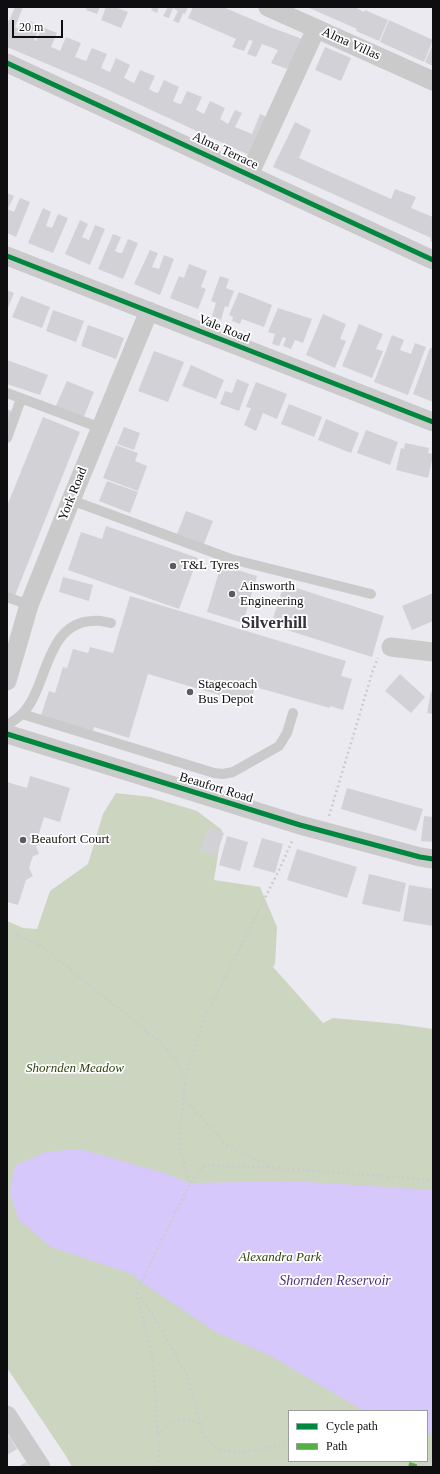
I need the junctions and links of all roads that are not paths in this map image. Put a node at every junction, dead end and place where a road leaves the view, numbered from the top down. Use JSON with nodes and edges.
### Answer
{"nodes":[{"id":1,"x":268,"y":7,"type":"edge"},
{"id":2,"x":316,"y":29,"type":"junction"},
{"id":3,"x":7,"y":63,"type":"edge"},
{"id":4,"x":433,"y":81,"type":"edge"},
{"id":5,"x":249,"y":175,"type":"junction"},
{"id":6,"x":7,"y":256,"type":"edge"},
{"id":7,"x":433,"y":260,"type":"edge"},
{"id":8,"x":149,"y":311,"type":"junction"},
{"id":9,"x":7,"y":393,"type":"edge"},
{"id":10,"x":21,"y":399,"type":"junction"},
{"id":11,"x":433,"y":422,"type":"edge"},
{"id":12,"x":101,"y":428,"type":"junction"},
{"id":13,"x":7,"y":438,"type":"edge"},
{"id":14,"x":71,"y":500,"type":"junction"},
{"id":15,"x":371,"y":594,"type":"dead end"},
{"id":16,"x":7,"y":597,"type":"edge"},
{"id":17,"x":29,"y":605,"type":"junction"},
{"id":18,"x":111,"y":623,"type":"dead end"},
{"id":19,"x":391,"y":647,"type":"road end"},
{"id":20,"x":433,"y":652,"type":"edge"},
{"id":21,"x":7,"y":681,"type":"edge"},
{"id":22,"x":293,"y":712,"type":"dead end"},
{"id":23,"x":22,"y":714,"type":"junction"},
{"id":24,"x":7,"y":725,"type":"edge"},
{"id":25,"x":7,"y":734,"type":"edge"},
{"id":26,"x":426,"y":858,"type":"edge"},
{"id":27,"x":7,"y":1415,"type":"edge"},
{"id":28,"x":41,"y":1467,"type":"edge"}],
"edges":[{"from":1,"to":2,"type":"street","name":"Alma Villas"},
{"from":2,"to":4,"type":"street","name":"Alma Villas"},
{"from":2,"to":5,"type":"street","name":"Alma Terrace"},
{"from":3,"to":5,"type":"street","name":"Alma Terrace"},
{"from":5,"to":7,"type":"street","name":"Alma Terrace"},
{"from":6,"to":8,"type":"street","name":"Vale Road"},
{"from":8,"to":11,"type":"street","name":"Vale Road"},
{"from":8,"to":12,"type":"street","name":"York Road"},
{"from":9,"to":10,"type":"lane"},
{"from":10,"to":12,"type":"lane"},
{"from":10,"to":13,"type":"lane"},
{"from":12,"to":14,"type":"street","name":"York Road"},
{"from":14,"to":15,"type":"lane"},
{"from":14,"to":17,"type":"street","name":"York Road"},
{"from":16,"to":17,"type":"lane"},
{"from":17,"to":21,"type":"street","name":"York Road"},
{"from":18,"to":23,"type":"lane"},
{"from":19,"to":20,"type":"street"},
{"from":22,"to":23,"type":"lane"},
{"from":23,"to":24,"type":"lane"},
{"from":25,"to":26,"type":"street","name":"Beaufort Road"},
{"from":27,"to":28,"type":"street"}]}
